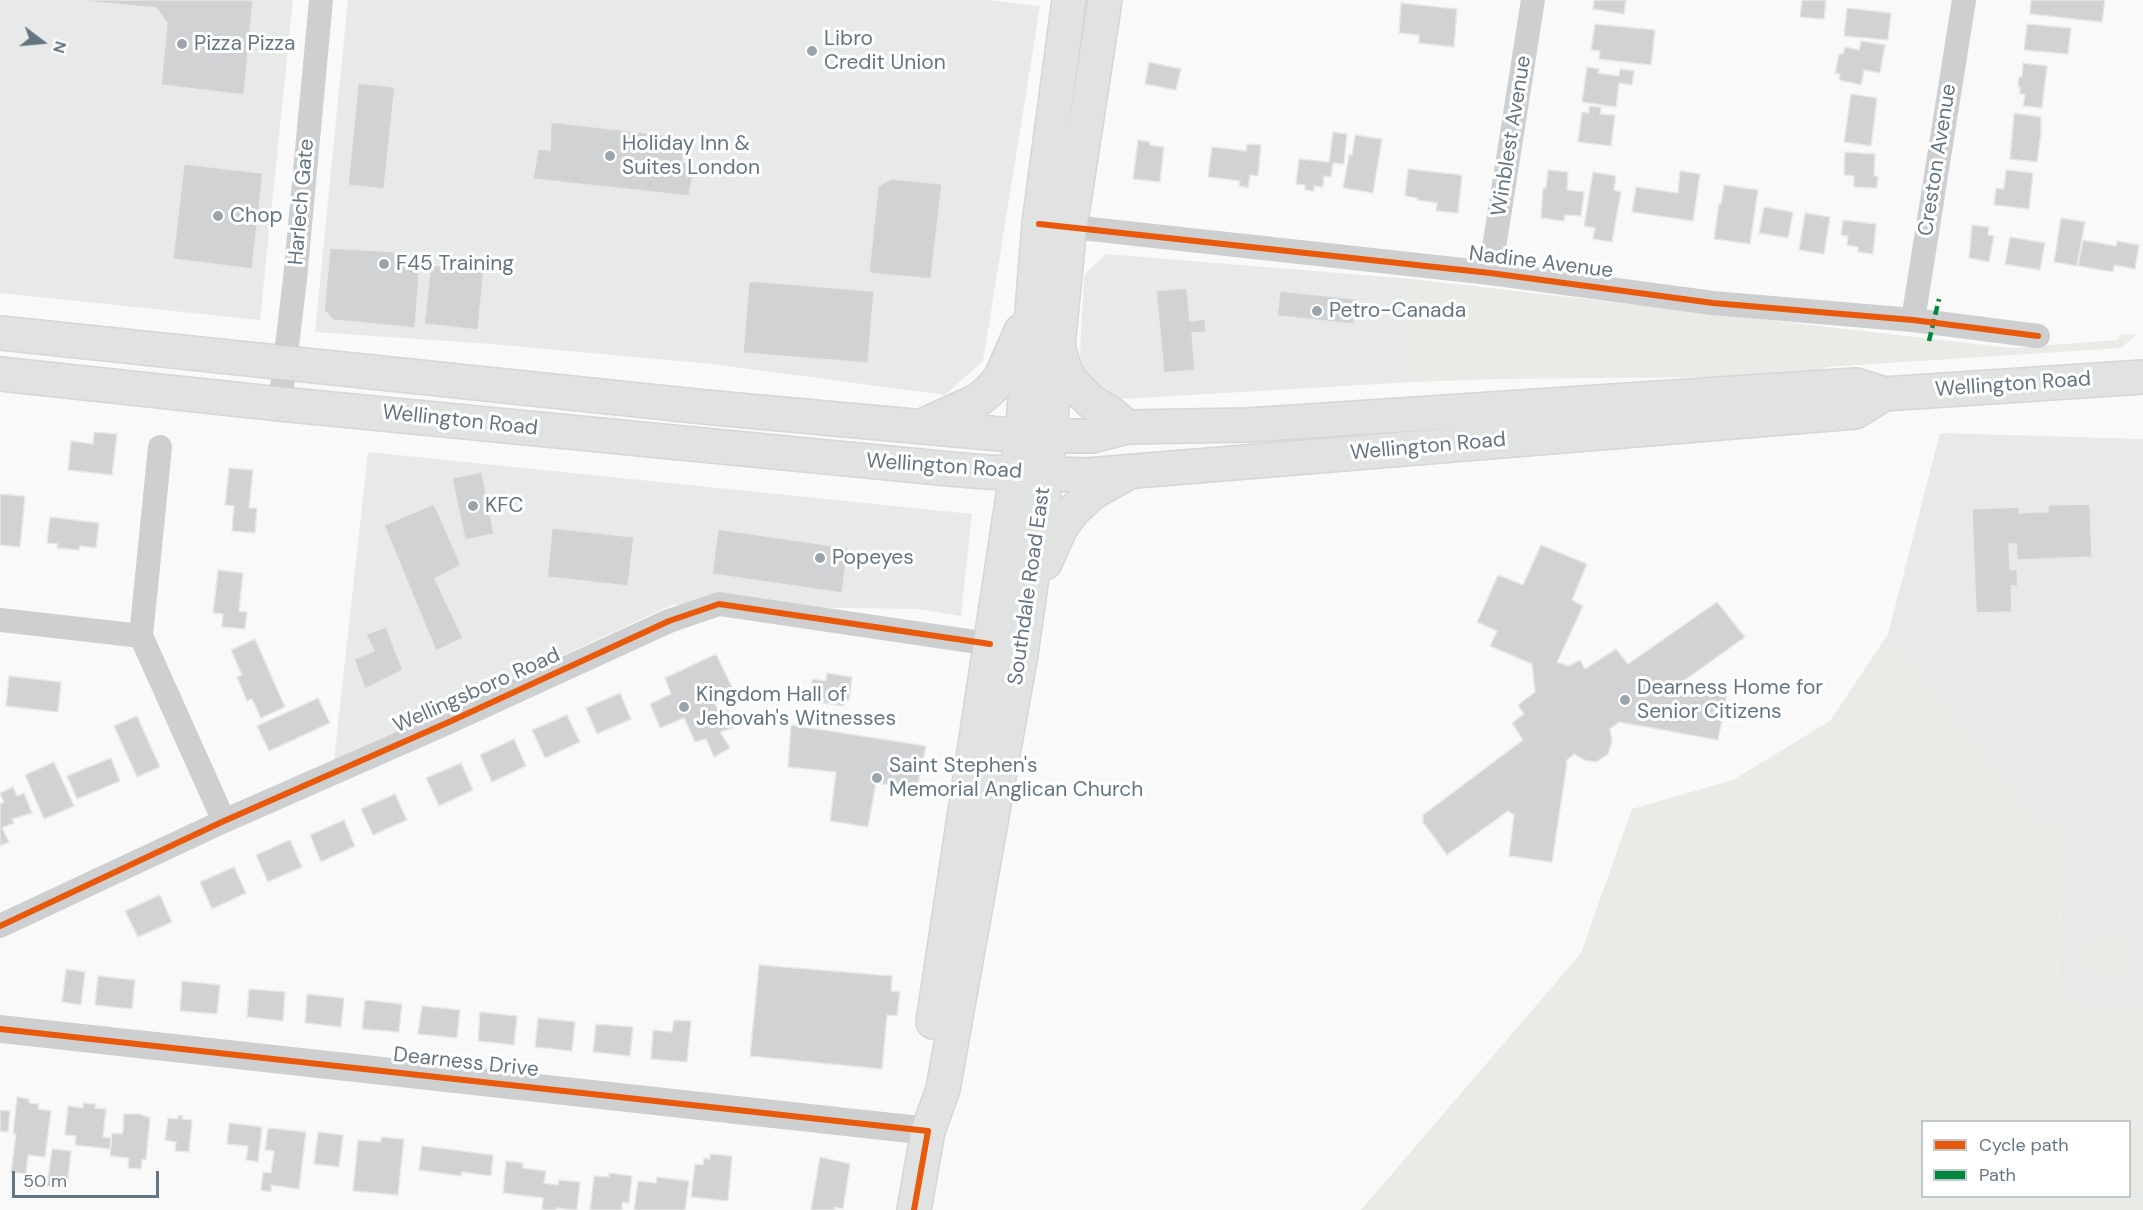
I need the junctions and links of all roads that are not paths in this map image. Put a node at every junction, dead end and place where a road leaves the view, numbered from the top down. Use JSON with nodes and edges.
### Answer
{"nodes":[{"id":1,"x":321,"y":0,"type":"edge"},
{"id":2,"x":1069,"y":0,"type":"edge"},
{"id":3,"x":1105,"y":0,"type":"edge"},
{"id":4,"x":1533,"y":0,"type":"edge"},
{"id":5,"x":1964,"y":0,"type":"edge"},
{"id":6,"x":1054,"y":225,"type":"junction"},
{"id":7,"x":1490,"y":273,"type":"junction"},
{"id":8,"x":1032,"y":305,"type":"junction"},
{"id":9,"x":1913,"y":320,"type":"junction"},
{"id":10,"x":0,"y":333,"type":"edge"},
{"id":11,"x":2038,"y":336,"type":"dead end"},
{"id":12,"x":1059,"y":348,"type":"junction"},
{"id":13,"x":285,"y":363,"type":"junction"},
{"id":14,"x":0,"y":374,"type":"edge"},
{"id":15,"x":2143,"y":377,"type":"edge"},
{"id":16,"x":436,"y":379,"type":"junction"},
{"id":17,"x":1884,"y":394,"type":"junction"},
{"id":18,"x":280,"y":404,"type":"junction"},
{"id":19,"x":432,"y":417,"type":"junction"},
{"id":20,"x":922,"y":426,"type":"junction"},
{"id":21,"x":1127,"y":427,"type":"junction"},
{"id":22,"x":1036,"y":435,"type":"junction"},
{"id":23,"x":160,"y":447,"type":"dead end"},
{"id":24,"x":1131,"y":472,"type":"junction"},
{"id":25,"x":1031,"y":473,"type":"junction"},
{"id":26,"x":1030,"y":594,"type":"junction"},
{"id":27,"x":0,"y":620,"type":"edge"},
{"id":28,"x":141,"y":636,"type":"junction"},
{"id":29,"x":990,"y":644,"type":"junction"},
{"id":30,"x":224,"y":821,"type":"junction"},
{"id":31,"x":0,"y":926,"type":"edge"},
{"id":32,"x":0,"y":1029,"type":"edge"},
{"id":33,"x":928,"y":1131,"type":"junction"},
{"id":34,"x":914,"y":1210,"type":"edge"}],
"edges":[{"from":1,"to":13,"type":"street","name":"Harlech Gate"},
{"from":2,"to":6,"type":"main road","name":"Southdale Road East"},
{"from":3,"to":6,"type":"main road","name":"Southdale Road East"},
{"from":4,"to":7,"type":"street","name":"Winblest Avenue"},
{"from":5,"to":9,"type":"street","name":"Creston Avenue"},
{"from":6,"to":7,"type":"street","name":"Nadine Avenue"},
{"from":6,"to":8,"type":"main road","name":"Southdale Road East"},
{"from":6,"to":12,"type":"main road","name":"Southdale Road East"},
{"from":7,"to":9,"type":"street","name":"Nadine Avenue"},
{"from":8,"to":20,"type":"main road"},
{"from":8,"to":22,"type":"main road","name":"Southdale Road East"},
{"from":9,"to":11,"type":"street","name":"Nadine Avenue"},
{"from":10,"to":13,"type":"main road","name":"Wellington Road"},
{"from":12,"to":21,"type":"main road"},
{"from":12,"to":22,"type":"main road","name":"Southdale Road East"},
{"from":13,"to":16,"type":"main road","name":"Wellington Road"},
{"from":13,"to":18,"type":"street","name":"Harlech Gate"},
{"from":14,"to":18,"type":"main road","name":"Wellington Road"},
{"from":15,"to":17,"type":"main road","name":"Wellington Road"},
{"from":16,"to":19,"type":"main road"},
{"from":16,"to":20,"type":"main road","name":"Wellington Road"},
{"from":17,"to":21,"type":"main road","name":"Wellington Road"},
{"from":17,"to":24,"type":"main road","name":"Wellington Road"},
{"from":18,"to":19,"type":"main road","name":"Wellington Road"},
{"from":19,"to":25,"type":"main road","name":"Wellington Road"},
{"from":20,"to":22,"type":"main road","name":"Wellington Road"},
{"from":21,"to":22,"type":"main road","name":"Wellington Road"},
{"from":22,"to":25,"type":"main road","name":"Southdale Road East"},
{"from":23,"to":28,"type":"street"},
{"from":24,"to":25,"type":"main road","name":"Wellington Road"},
{"from":24,"to":26,"type":"main road"},
{"from":25,"to":26,"type":"main road","name":"Southdale Road East"},
{"from":25,"to":29,"type":"main road","name":"Southdale Road East"},
{"from":26,"to":33,"type":"main road","name":"Southdale Road East"},
{"from":27,"to":28,"type":"street"},
{"from":28,"to":30,"type":"street"},
{"from":29,"to":30,"type":"street","name":"Wellingsboro Road"},
{"from":29,"to":33,"type":"main road","name":"Southdale Road East"},
{"from":30,"to":31,"type":"street","name":"Wellingsboro Road"},
{"from":32,"to":33,"type":"street","name":"Dearness Drive"},
{"from":33,"to":34,"type":"main road","name":"Southdale Road East"}]}
